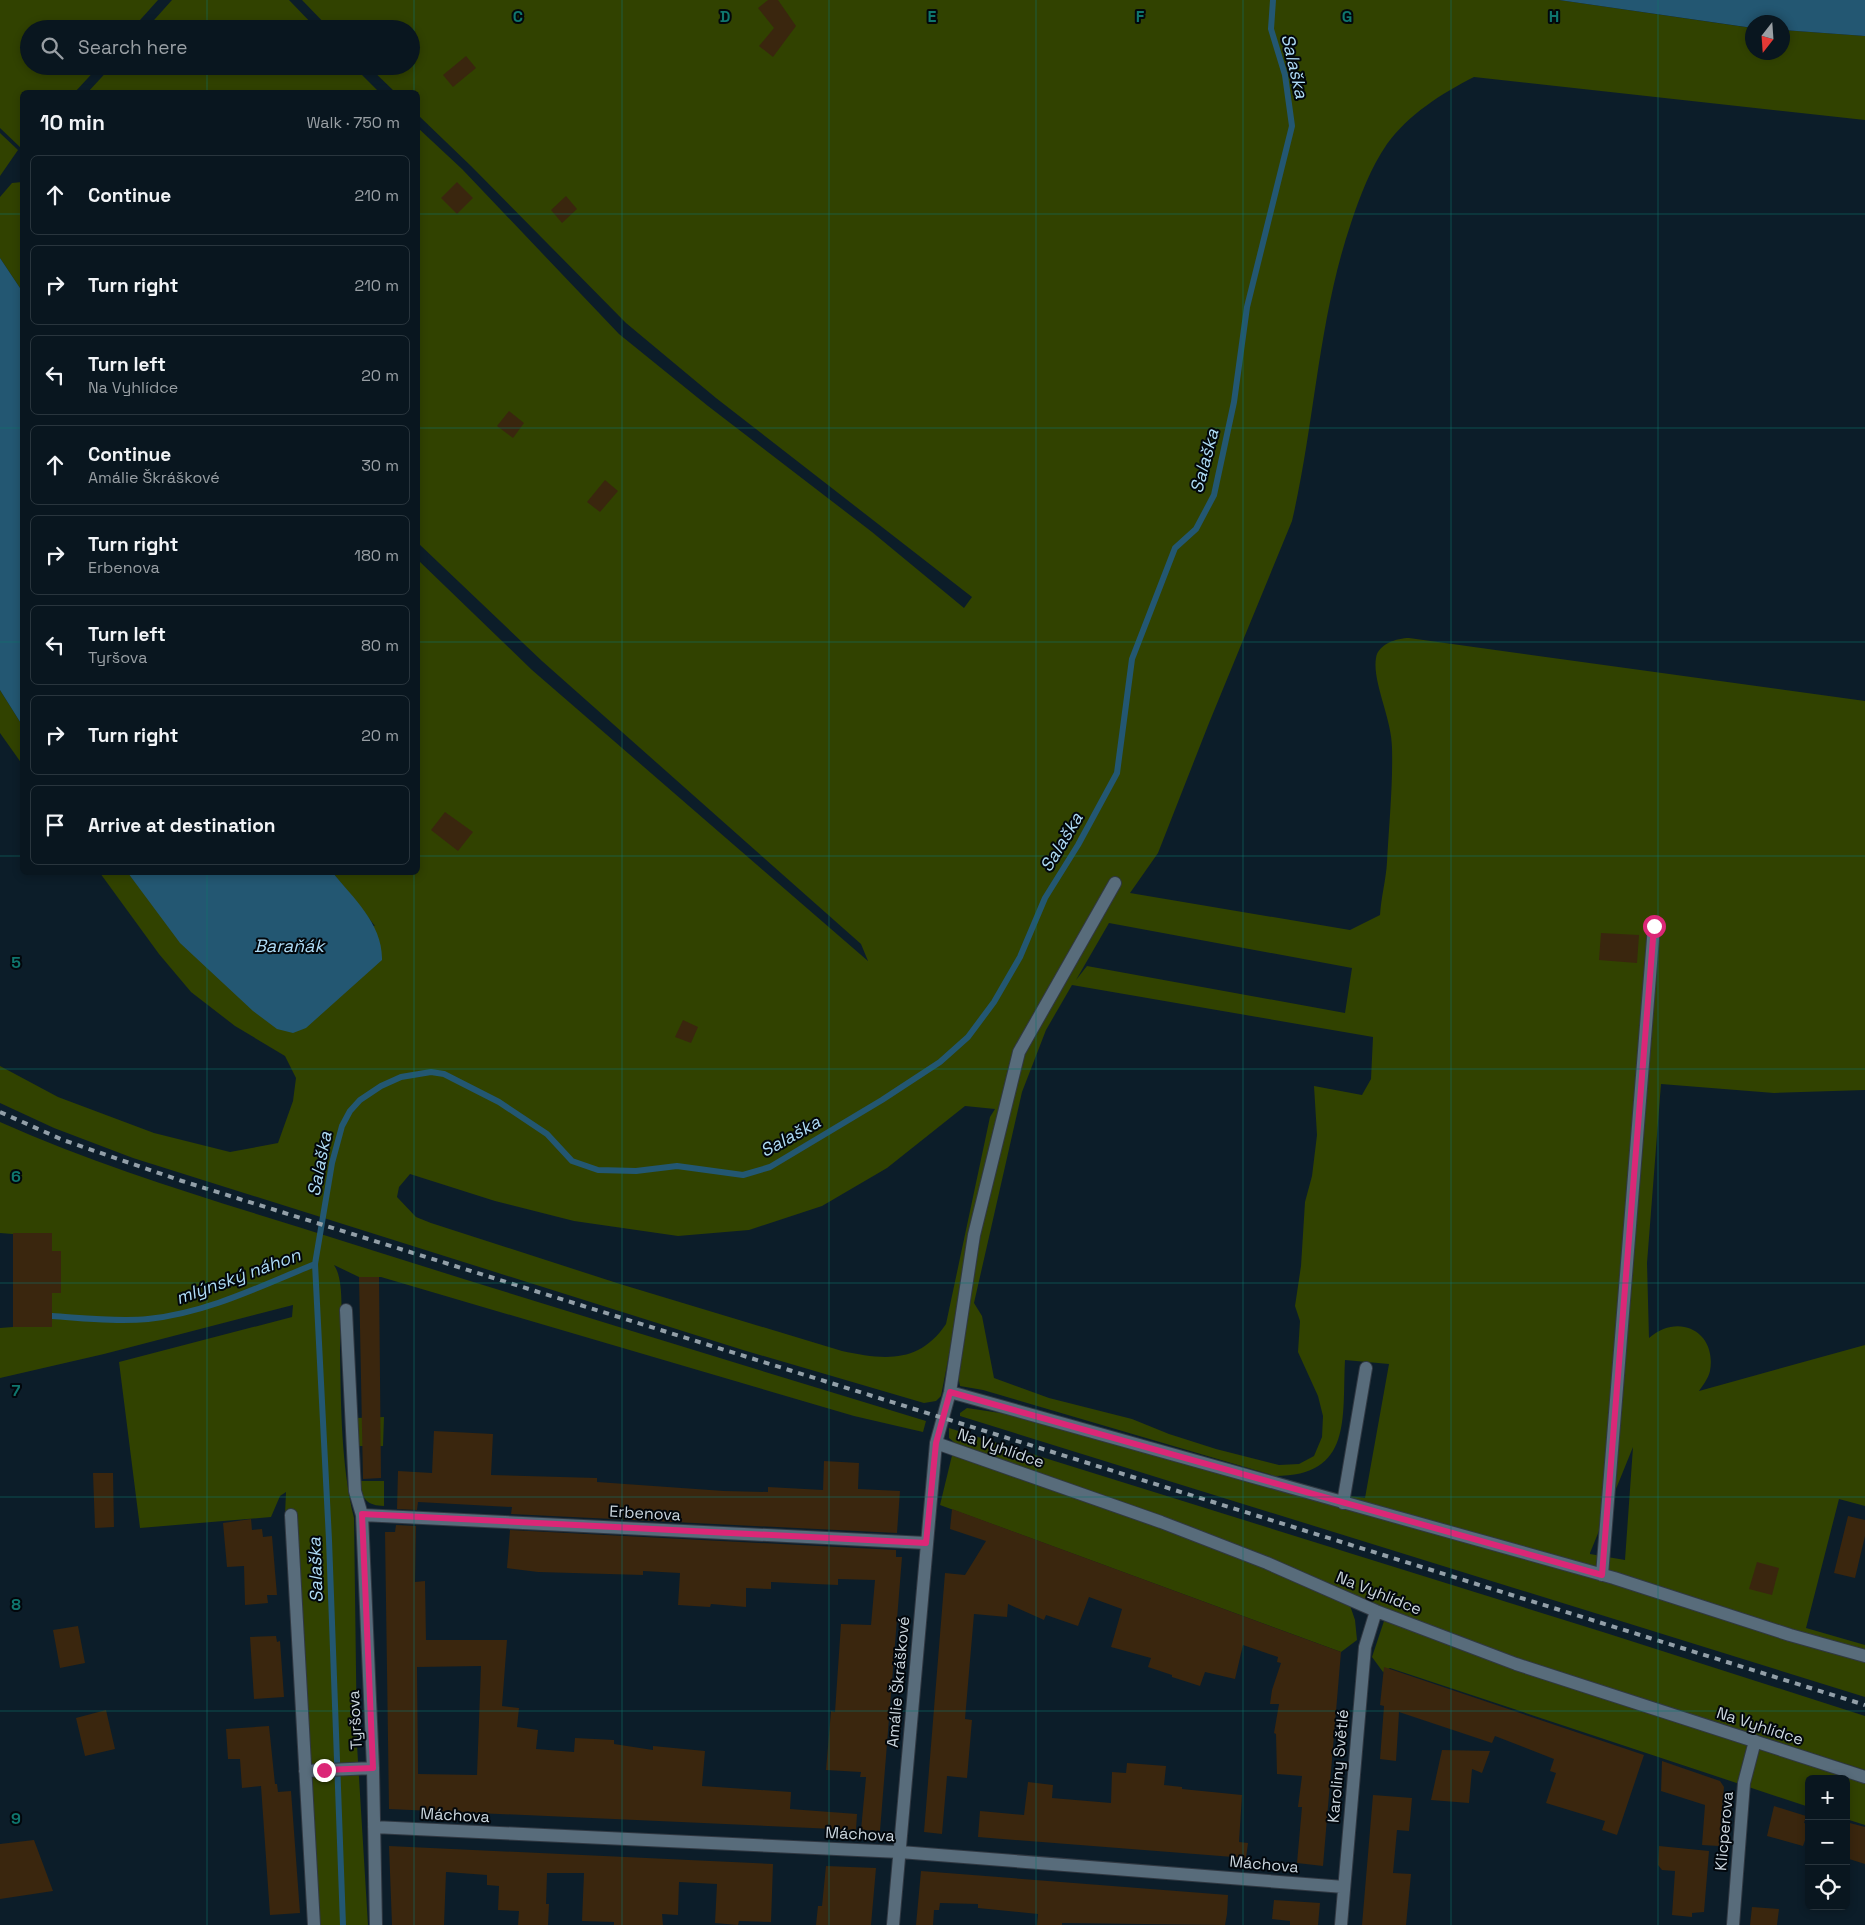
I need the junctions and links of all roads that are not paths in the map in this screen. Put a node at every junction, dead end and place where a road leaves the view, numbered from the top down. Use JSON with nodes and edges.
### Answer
{"nodes":[{"id":1,"x":1115,"y":883,"type":"dead end"},
{"id":2,"x":1654,"y":926,"type":"dead end"},
{"id":3,"x":346,"y":1310,"type":"dead end"},
{"id":4,"x":1366,"y":1368,"type":"dead end"},
{"id":5,"x":950,"y":1392,"type":"junction"},
{"id":6,"x":936,"y":1443,"type":"junction"},
{"id":7,"x":1343,"y":1503,"type":"junction"},
{"id":8,"x":362,"y":1514,"type":"junction"},
{"id":9,"x":292,"y":1516,"type":"dead end"},
{"id":10,"x":926,"y":1543,"type":"junction"},
{"id":11,"x":1602,"y":1575,"type":"junction"},
{"id":12,"x":1376,"y":1611,"type":"junction"},
{"id":13,"x":1865,"y":1656,"type":"edge"},
{"id":14,"x":1755,"y":1741,"type":"junction"},
{"id":15,"x":373,"y":1768,"type":"junction"},
{"id":16,"x":305,"y":1771,"type":"junction"},
{"id":17,"x":1865,"y":1777,"type":"edge"},
{"id":18,"x":374,"y":1827,"type":"junction"},
{"id":19,"x":900,"y":1852,"type":"junction"},
{"id":20,"x":1344,"y":1887,"type":"junction"},
{"id":21,"x":314,"y":1925,"type":"edge"},
{"id":22,"x":376,"y":1925,"type":"edge"},
{"id":23,"x":893,"y":1925,"type":"edge"},
{"id":24,"x":1341,"y":1925,"type":"edge"},
{"id":25,"x":1733,"y":1925,"type":"edge"}],
"edges":[{"from":1,"to":5,"type":"street","name":"Na Vyhlídce"},
{"from":2,"to":11,"type":"street"},
{"from":3,"to":8,"type":"street","name":"Tyršova"},
{"from":4,"to":7,"type":"street"},
{"from":5,"to":6,"type":"street","name":"Na Vyhlídce"},
{"from":5,"to":7,"type":"street"},
{"from":6,"to":10,"type":"street","name":"Amálie Škráškové"},
{"from":6,"to":12,"type":"street","name":"Na Vyhlídce"},
{"from":7,"to":11,"type":"street"},
{"from":8,"to":10,"type":"street","name":"Erbenova"},
{"from":8,"to":15,"type":"street","name":"Tyršova"},
{"from":9,"to":16,"type":"street"},
{"from":10,"to":19,"type":"street","name":"Amálie Škráškové"},
{"from":11,"to":13,"type":"street"},
{"from":12,"to":14,"type":"street","name":"Na Vyhlídce"},
{"from":12,"to":20,"type":"street","name":"Karoliny Světlé"},
{"from":14,"to":17,"type":"street","name":"Na Vyhlídce"},
{"from":14,"to":25,"type":"street","name":"Klicperova"},
{"from":15,"to":16,"type":"street"},
{"from":15,"to":18,"type":"street","name":"Tyršova"},
{"from":16,"to":21,"type":"street"},
{"from":18,"to":19,"type":"street","name":"Máchova"},
{"from":18,"to":22,"type":"street","name":"Tyršova"},
{"from":19,"to":20,"type":"street","name":"Máchova"},
{"from":19,"to":23,"type":"street","name":"Amálie Škráškové"},
{"from":20,"to":24,"type":"street","name":"Karoliny Světlé"}]}
